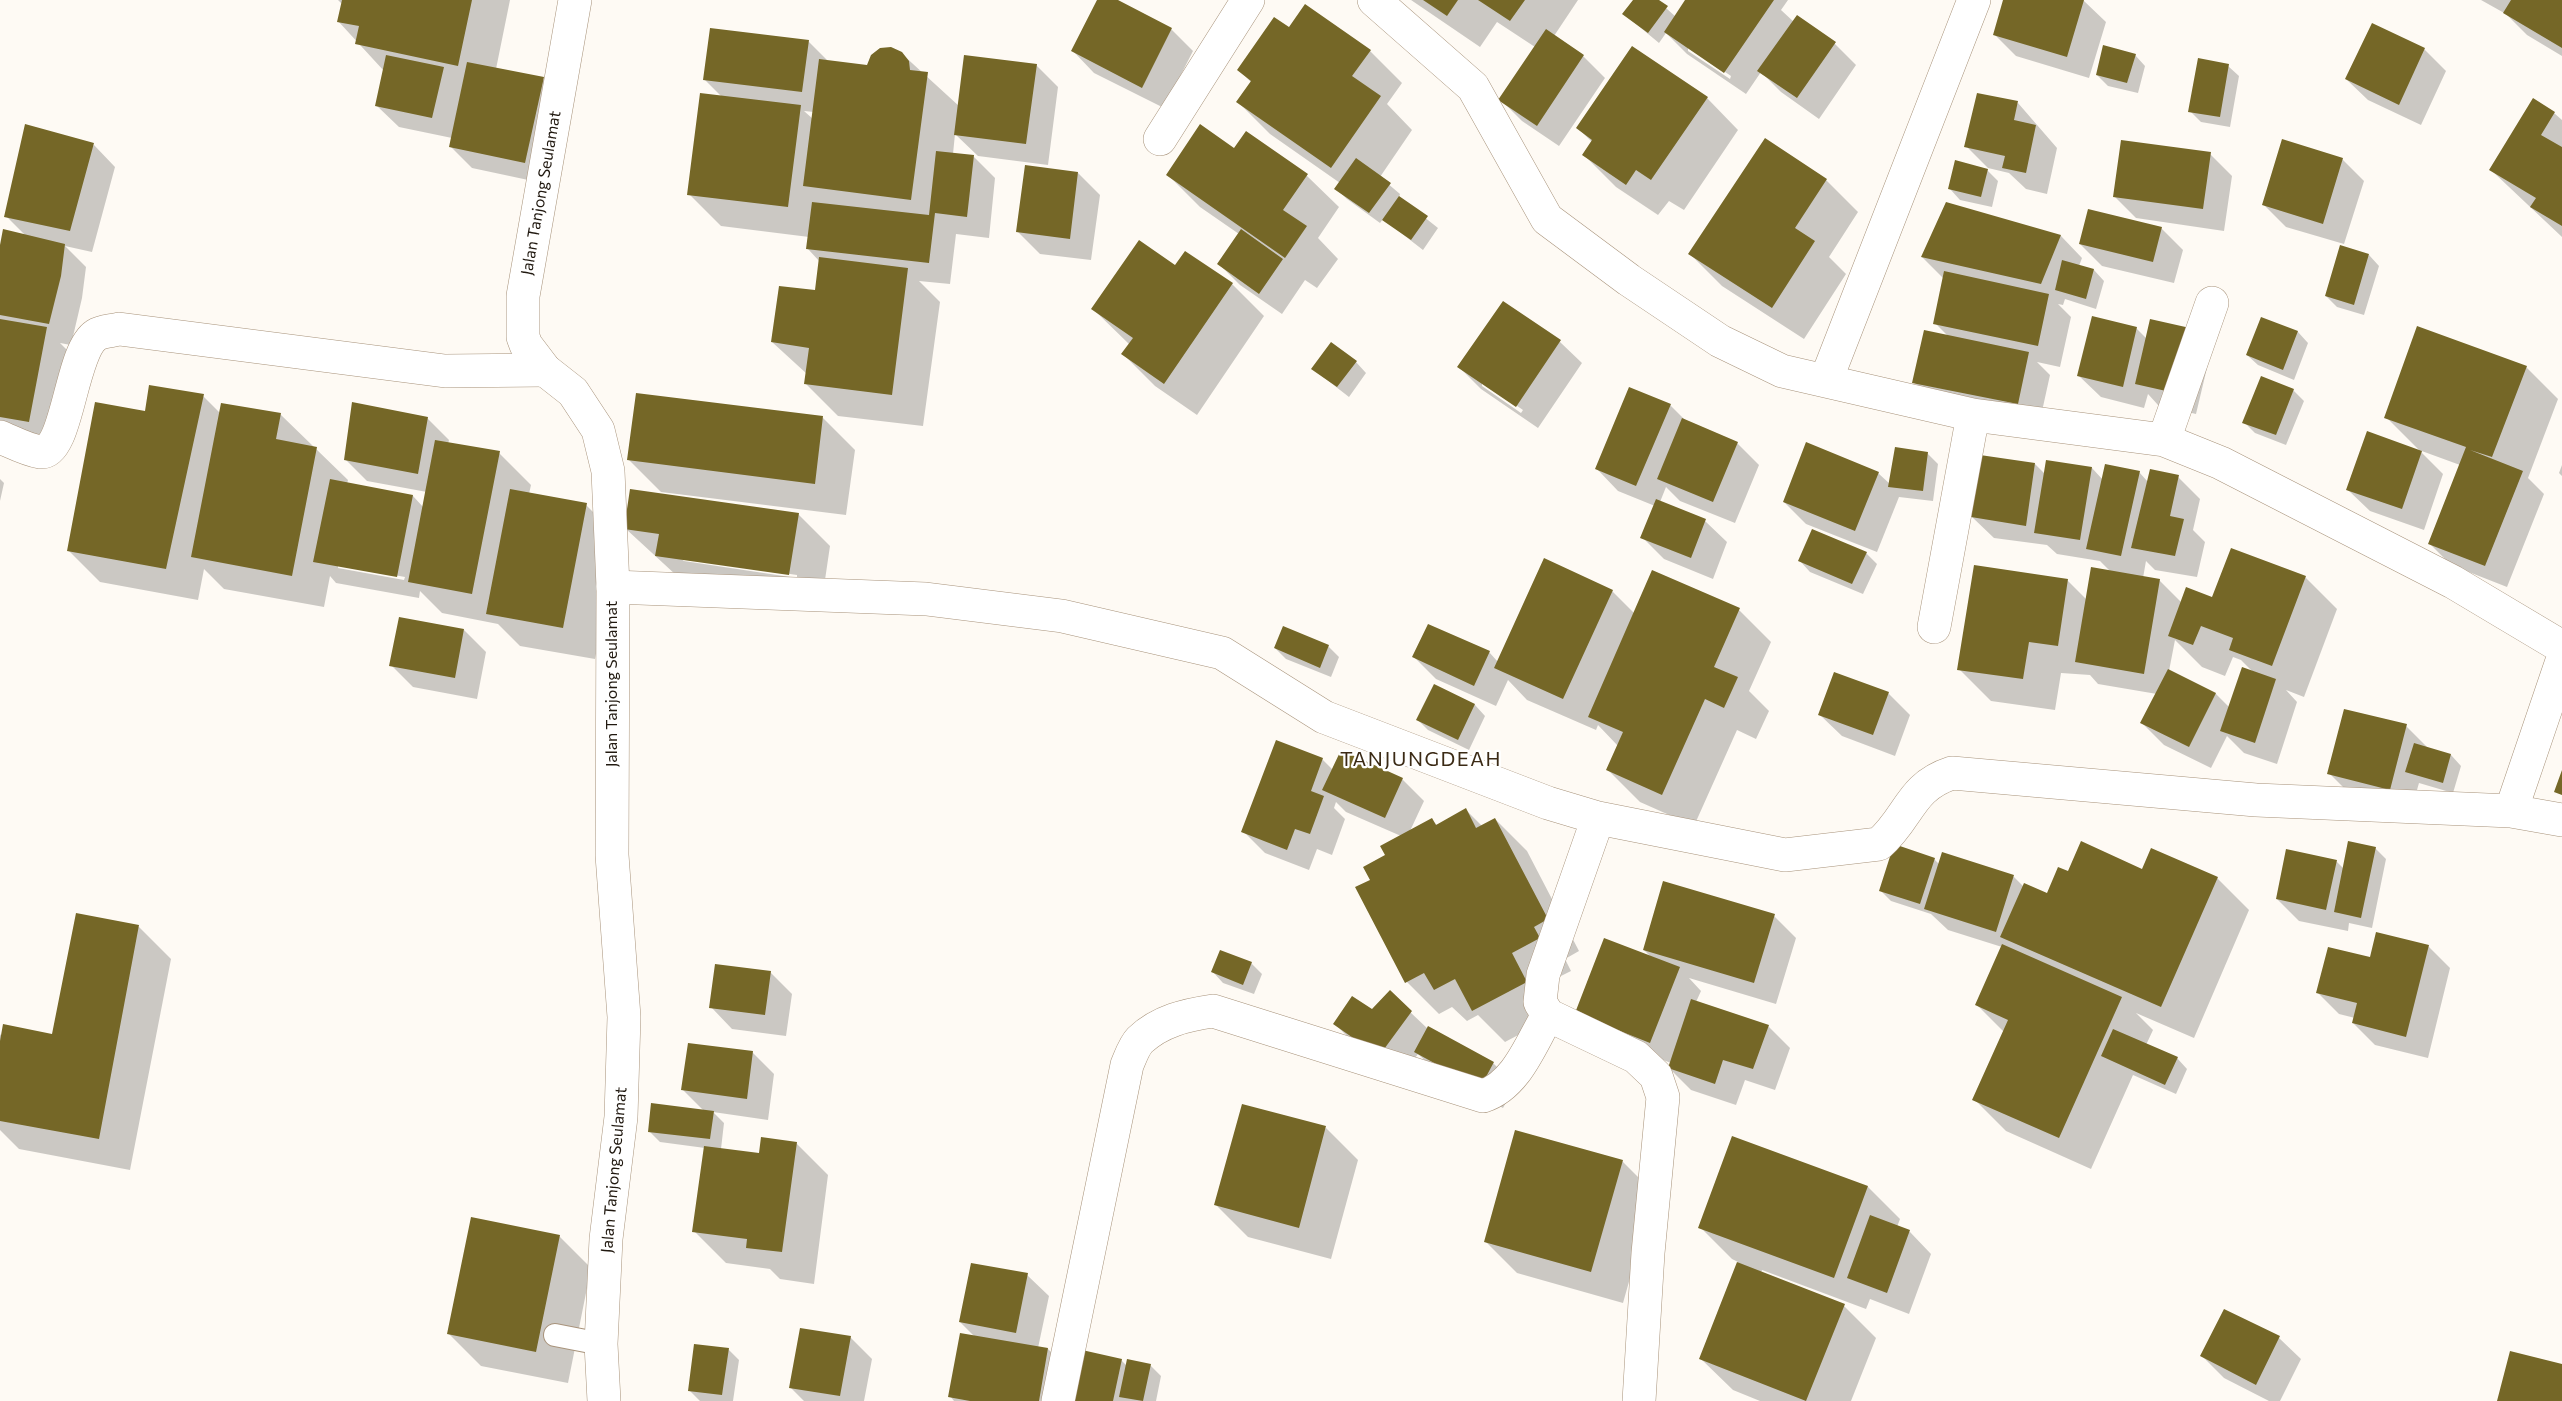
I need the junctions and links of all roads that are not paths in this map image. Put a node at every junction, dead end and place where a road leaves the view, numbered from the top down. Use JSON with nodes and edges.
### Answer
{"nodes":[{"id":1,"x":575,"y":0,"type":"edge"},
{"id":2,"x":1248,"y":0,"type":"edge"},
{"id":3,"x":1374,"y":0,"type":"edge"},
{"id":4,"x":1974,"y":0,"type":"edge"},
{"id":5,"x":1160,"y":139,"type":"dead end"},
{"id":6,"x":2212,"y":303,"type":"dead end"},
{"id":7,"x":545,"y":370,"type":"junction"},
{"id":8,"x":1826,"y":380,"type":"junction"},
{"id":9,"x":1973,"y":415,"type":"junction"},
{"id":10,"x":0,"y":437,"type":"edge"},
{"id":11,"x":2164,"y":440,"type":"junction"},
{"id":12,"x":613,"y":587,"type":"junction"},
{"id":13,"x":1934,"y":627,"type":"dead end"},
{"id":14,"x":2562,"y":647,"type":"edge"},
{"id":15,"x":2562,"y":661,"type":"edge"},
{"id":16,"x":2511,"y":811,"type":"junction"},
{"id":17,"x":1598,"y":818,"type":"junction"},
{"id":18,"x":2562,"y":820,"type":"edge"},
{"id":19,"x":1548,"y":1015,"type":"junction"},
{"id":20,"x":555,"y":1335,"type":"dead end"},
{"id":21,"x":601,"y":1344,"type":"junction"},
{"id":22,"x":604,"y":1401,"type":"edge"},
{"id":23,"x":1058,"y":1401,"type":"edge"},
{"id":24,"x":1639,"y":1401,"type":"edge"}],
"edges":[{"from":1,"to":7,"type":"street","name":"Jalan Tanjong Seulamat"},
{"from":2,"to":5,"type":"street"},
{"from":3,"to":8,"type":"street"},
{"from":4,"to":8,"type":"street"},
{"from":6,"to":11,"type":"street"},
{"from":7,"to":10,"type":"street"},
{"from":7,"to":12,"type":"street","name":"Jalan Tanjong Seulamat"},
{"from":8,"to":9,"type":"street"},
{"from":9,"to":11,"type":"street"},
{"from":9,"to":13,"type":"street"},
{"from":11,"to":14,"type":"street"},
{"from":12,"to":17,"type":"street"},
{"from":12,"to":21,"type":"street","name":"Jalan Tanjong Seulamat"},
{"from":15,"to":16,"type":"street"},
{"from":16,"to":17,"type":"street"},
{"from":16,"to":18,"type":"street"},
{"from":17,"to":19,"type":"street"},
{"from":19,"to":23,"type":"street"},
{"from":19,"to":24,"type":"street"},
{"from":20,"to":21,"type":"lane"},
{"from":21,"to":22,"type":"street","name":"Jalan Tanjong Seulamat"}]}
